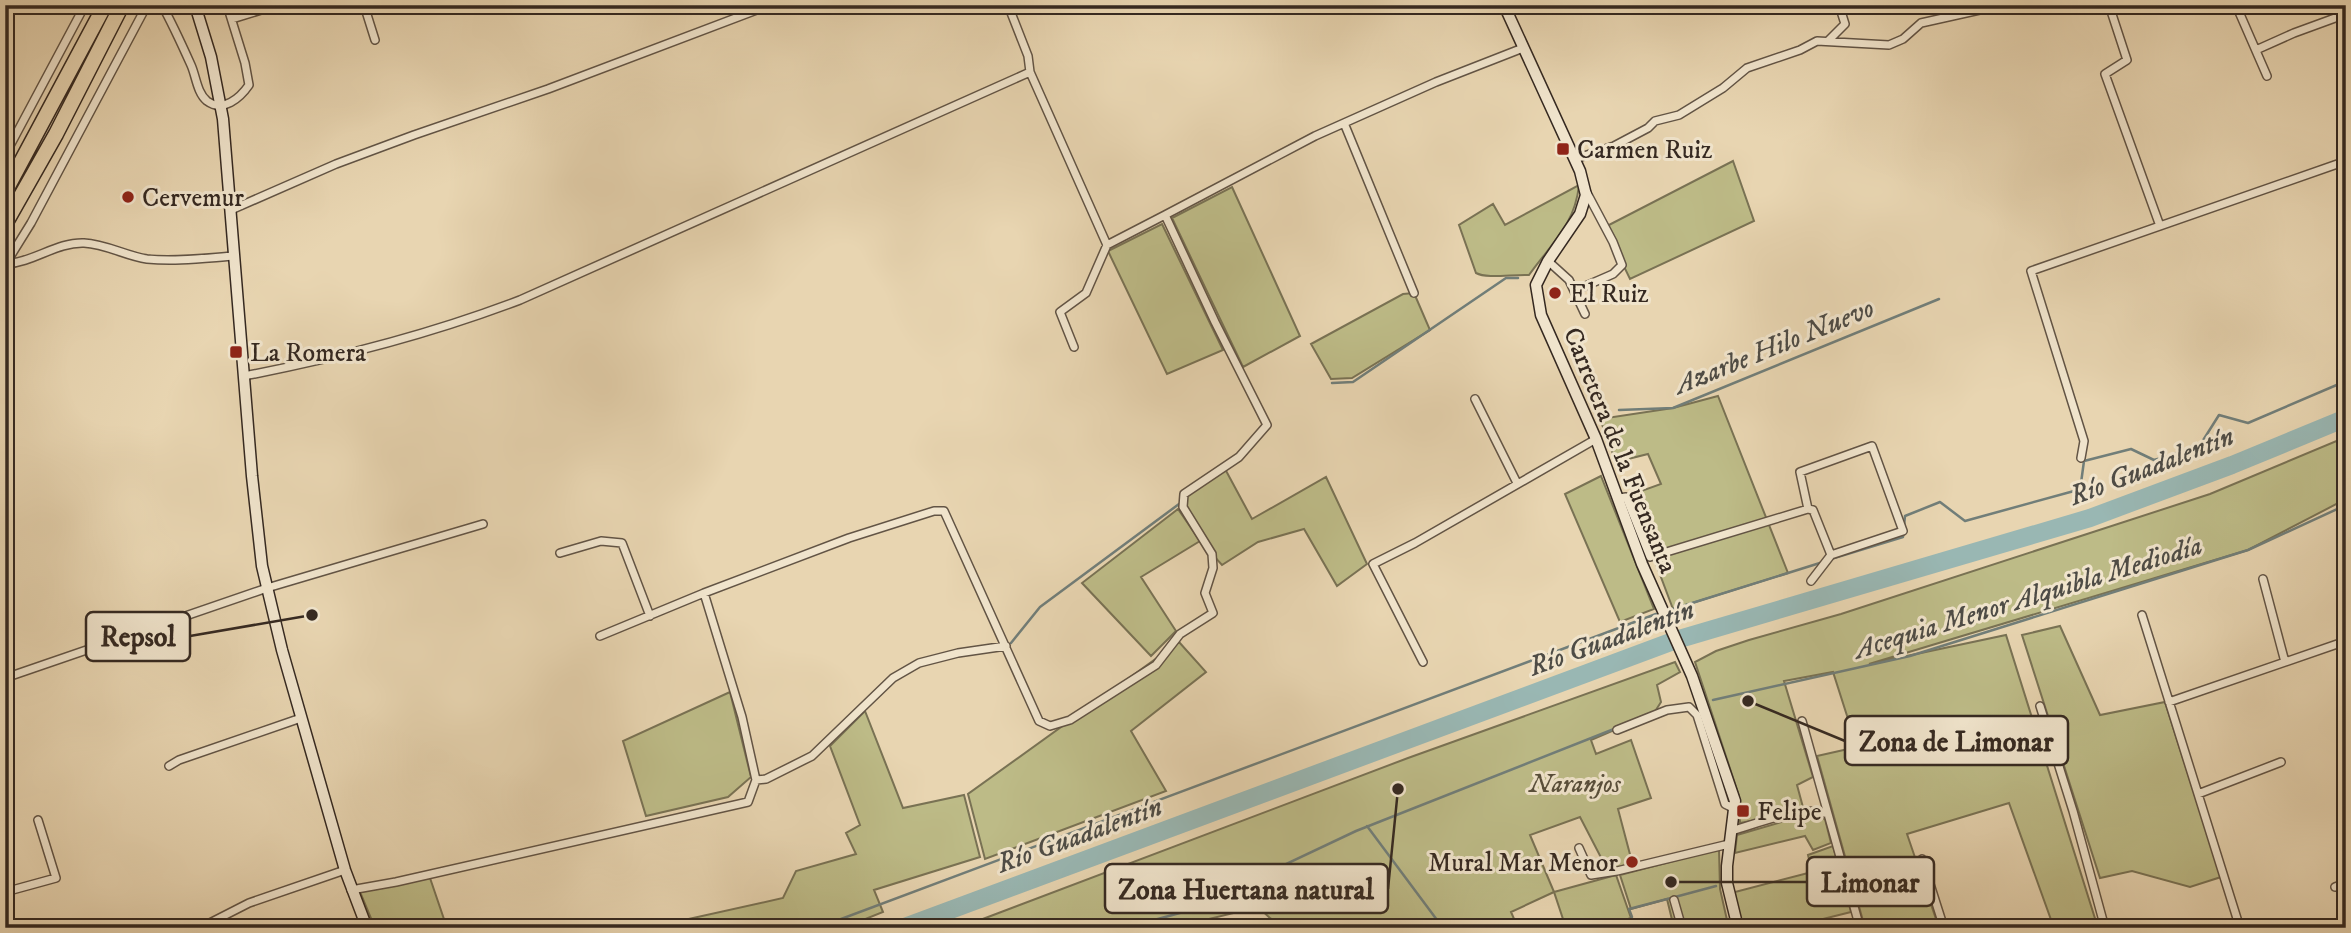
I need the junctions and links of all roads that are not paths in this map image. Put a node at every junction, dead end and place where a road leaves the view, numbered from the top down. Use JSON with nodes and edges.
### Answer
{"nodes":[{"id":1,"x":85,"y":5,"type":"edge"},
{"id":2,"x":105,"y":5,"type":"edge"},
{"id":3,"x":122,"y":5,"type":"edge"},
{"id":4,"x":147,"y":5,"type":"edge"},
{"id":5,"x":162,"y":5,"type":"edge"},
{"id":6,"x":195,"y":5,"type":"edge"},
{"id":7,"x":227,"y":5,"type":"edge"},
{"id":8,"x":277,"y":5,"type":"edge"},
{"id":9,"x":364,"y":5,"type":"edge"},
{"id":10,"x":770,"y":5,"type":"edge"},
{"id":11,"x":1008,"y":5,"type":"edge"},
{"id":12,"x":1504,"y":5,"type":"edge"},
{"id":13,"x":1839,"y":5,"type":"edge"},
{"id":14,"x":2002,"y":5,"type":"edge"},
{"id":15,"x":2109,"y":5,"type":"edge"},
{"id":16,"x":2236,"y":5,"type":"edge"},
{"id":17,"x":2346,"y":14,"type":"edge"},
{"id":18,"x":232,"y":19,"type":"junction"},
{"id":19,"x":376,"y":40,"type":"dead end"},
{"id":20,"x":1828,"y":41,"type":"junction"},
{"id":21,"x":1523,"y":48,"type":"junction"},
{"id":22,"x":2256,"y":50,"type":"junction"},
{"id":23,"x":1030,"y":72,"type":"junction"},
{"id":24,"x":2267,"y":76,"type":"dead end"},
{"id":25,"x":221,"y":105,"type":"junction"},
{"id":26,"x":1344,"y":123,"type":"junction"},
{"id":27,"x":5,"y":155,"type":"edge"},
{"id":28,"x":1575,"y":159,"type":"junction"},
{"id":29,"x":2346,"y":161,"type":"edge"},
{"id":30,"x":1584,"y":186,"type":"junction"},
{"id":31,"x":5,"y":192,"type":"edge"},
{"id":32,"x":231,"y":210,"type":"junction"},
{"id":33,"x":1166,"y":215,"type":"junction"},
{"id":34,"x":5,"y":224,"type":"edge"},
{"id":35,"x":2160,"y":226,"type":"junction"},
{"id":36,"x":1107,"y":245,"type":"junction"},
{"id":37,"x":235,"y":256,"type":"junction"},
{"id":38,"x":1548,"y":261,"type":"junction"},
{"id":39,"x":6,"y":264,"type":"edge"},
{"id":40,"x":1574,"y":291,"type":"junction"},
{"id":41,"x":1413,"y":293,"type":"dead end"},
{"id":42,"x":1585,"y":314,"type":"dead end"},
{"id":43,"x":1074,"y":347,"type":"dead end"},
{"id":44,"x":244,"y":376,"type":"junction"},
{"id":45,"x":1475,"y":399,"type":"dead end"},
{"id":46,"x":1596,"y":439,"type":"junction"},
{"id":47,"x":2081,"y":458,"type":"dead end"},
{"id":48,"x":1517,"y":483,"type":"junction"},
{"id":49,"x":1619,"y":498,"type":"junction"},
{"id":50,"x":1808,"y":509,"type":"junction"},
{"id":51,"x":483,"y":524,"type":"dead end"},
{"id":52,"x":560,"y":553,"type":"dead end"},
{"id":53,"x":1831,"y":555,"type":"junction"},
{"id":54,"x":2263,"y":579,"type":"dead end"},
{"id":55,"x":1811,"y":581,"type":"dead end"},
{"id":56,"x":267,"y":588,"type":"junction"},
{"id":57,"x":704,"y":593,"type":"junction"},
{"id":58,"x":650,"y":615,"type":"junction"},
{"id":59,"x":2142,"y":615,"type":"dead end"},
{"id":60,"x":600,"y":636,"type":"dead end"},
{"id":61,"x":2346,"y":641,"type":"edge"},
{"id":62,"x":1006,"y":646,"type":"junction"},
{"id":63,"x":1423,"y":662,"type":"dead end"},
{"id":64,"x":2285,"y":662,"type":"junction"},
{"id":65,"x":5,"y":667,"type":"edge"},
{"id":66,"x":7,"y":677,"type":"edge"},
{"id":67,"x":2169,"y":702,"type":"junction"},
{"id":68,"x":2040,"y":706,"type":"dead end"},
{"id":69,"x":302,"y":718,"type":"junction"},
{"id":70,"x":1802,"y":721,"type":"dead end"},
{"id":71,"x":1617,"y":730,"type":"dead end"},
{"id":72,"x":2281,"y":762,"type":"dead end"},
{"id":73,"x":169,"y":766,"type":"dead end"},
{"id":74,"x":756,"y":780,"type":"junction"},
{"id":75,"x":2198,"y":794,"type":"junction"},
{"id":76,"x":1735,"y":809,"type":"junction"},
{"id":77,"x":1828,"y":814,"type":"junction"},
{"id":78,"x":38,"y":820,"type":"dead end"},
{"id":79,"x":1731,"y":831,"type":"junction"},
{"id":80,"x":1729,"y":844,"type":"junction"},
{"id":81,"x":1579,"y":848,"type":"dead end"},
{"id":82,"x":1922,"y":859,"type":"dead end"},
{"id":83,"x":345,"y":870,"type":"junction"},
{"id":84,"x":2346,"y":883,"type":"edge"},
{"id":85,"x":2335,"y":887,"type":"dead end"},
{"id":86,"x":351,"y":890,"type":"junction"},
{"id":87,"x":5,"y":892,"type":"edge"},
{"id":88,"x":1674,"y":900,"type":"dead end"},
{"id":89,"x":200,"y":928,"type":"edge"},
{"id":90,"x":367,"y":928,"type":"edge"},
{"id":91,"x":1682,"y":928,"type":"edge"},
{"id":92,"x":1738,"y":928,"type":"edge"},
{"id":93,"x":1821,"y":928,"type":"edge"},
{"id":94,"x":1835,"y":928,"type":"edge"},
{"id":95,"x":1860,"y":928,"type":"edge"},
{"id":96,"x":1944,"y":928,"type":"edge"},
{"id":97,"x":2105,"y":928,"type":"edge"},
{"id":98,"x":2240,"y":928,"type":"edge"}],
"edges":[{"from":1,"to":27,"type":"street"},
{"from":2,"to":31,"type":"highway"},
{"from":3,"to":34,"type":"highway"},
{"from":4,"to":39,"type":"street"},
{"from":5,"to":25,"type":"street"},
{"from":6,"to":25,"type":"main road"},
{"from":7,"to":18,"type":"street"},
{"from":8,"to":18,"type":"street"},
{"from":9,"to":19,"type":"street"},
{"from":10,"to":32,"type":"street"},
{"from":11,"to":23,"type":"street"},
{"from":12,"to":21,"type":"main road"},
{"from":13,"to":20,"type":"street"},
{"from":14,"to":20,"type":"street"},
{"from":15,"to":35,"type":"street"},
{"from":16,"to":22,"type":"street"},
{"from":17,"to":22,"type":"street"},
{"from":18,"to":25,"type":"street"},
{"from":20,"to":28,"type":"street"},
{"from":21,"to":26,"type":"street"},
{"from":21,"to":28,"type":"main road"},
{"from":22,"to":24,"type":"street"},
{"from":23,"to":36,"type":"street"},
{"from":23,"to":44,"type":"street"},
{"from":25,"to":32,"type":"main road"},
{"from":26,"to":33,"type":"street"},
{"from":26,"to":41,"type":"street"},
{"from":28,"to":30,"type":"main road"},
{"from":29,"to":35,"type":"street"},
{"from":30,"to":38,"type":"main road","name":"Carretera de la Fuensanta"},
{"from":30,"to":40,"type":"street"},
{"from":32,"to":37,"type":"main road"},
{"from":33,"to":36,"type":"street"},
{"from":33,"to":62,"type":"street"},
{"from":35,"to":47,"type":"street"},
{"from":36,"to":43,"type":"street"},
{"from":37,"to":39,"type":"street"},
{"from":37,"to":44,"type":"main road"},
{"from":38,"to":40,"type":"street"},
{"from":38,"to":46,"type":"main road","name":"Carretera de la Fuensanta"},
{"from":40,"to":42,"type":"street"},
{"from":44,"to":56,"type":"main road"},
{"from":45,"to":48,"type":"street"},
{"from":46,"to":48,"type":"street"},
{"from":46,"to":49,"type":"main road","name":"Carretera de la Fuensanta"},
{"from":48,"to":63,"type":"street"},
{"from":49,"to":50,"type":"street"},
{"from":49,"to":76,"type":"main road","name":"Carretera de la Fuensanta"},
{"from":50,"to":53,"type":"street"},
{"from":50,"to":53,"type":"street"},
{"from":51,"to":56,"type":"street"},
{"from":52,"to":58,"type":"street"},
{"from":53,"to":55,"type":"street"},
{"from":54,"to":64,"type":"street"},
{"from":56,"to":66,"type":"street"},
{"from":56,"to":69,"type":"main road"},
{"from":57,"to":58,"type":"street"},
{"from":57,"to":62,"type":"street"},
{"from":57,"to":74,"type":"street"},
{"from":58,"to":60,"type":"street"},
{"from":59,"to":67,"type":"street"},
{"from":61,"to":64,"type":"street"},
{"from":62,"to":74,"type":"street"},
{"from":64,"to":67,"type":"street"},
{"from":65,"to":66,"type":"street"},
{"from":67,"to":75,"type":"street"},
{"from":68,"to":97,"type":"street"},
{"from":69,"to":73,"type":"street"},
{"from":69,"to":83,"type":"main road"},
{"from":70,"to":77,"type":"street"},
{"from":71,"to":76,"type":"street"},
{"from":72,"to":75,"type":"street"},
{"from":74,"to":86,"type":"street"},
{"from":75,"to":98,"type":"street"},
{"from":76,"to":79,"type":"main road","name":"Carretera de la Fuensanta"},
{"from":77,"to":79,"type":"street"},
{"from":77,"to":95,"type":"street"},
{"from":78,"to":87,"type":"street"},
{"from":79,"to":80,"type":"main road","name":"Carretera de la Fuensanta"},
{"from":80,"to":81,"type":"street"},
{"from":80,"to":92,"type":"main road","name":"Carretera de la Fuensanta"},
{"from":82,"to":96,"type":"street"},
{"from":83,"to":86,"type":"main road"},
{"from":83,"to":89,"type":"street"},
{"from":84,"to":85,"type":"street"},
{"from":86,"to":90,"type":"main road"},
{"from":88,"to":91,"type":"street"},
{"from":93,"to":94,"type":"street"}]}
